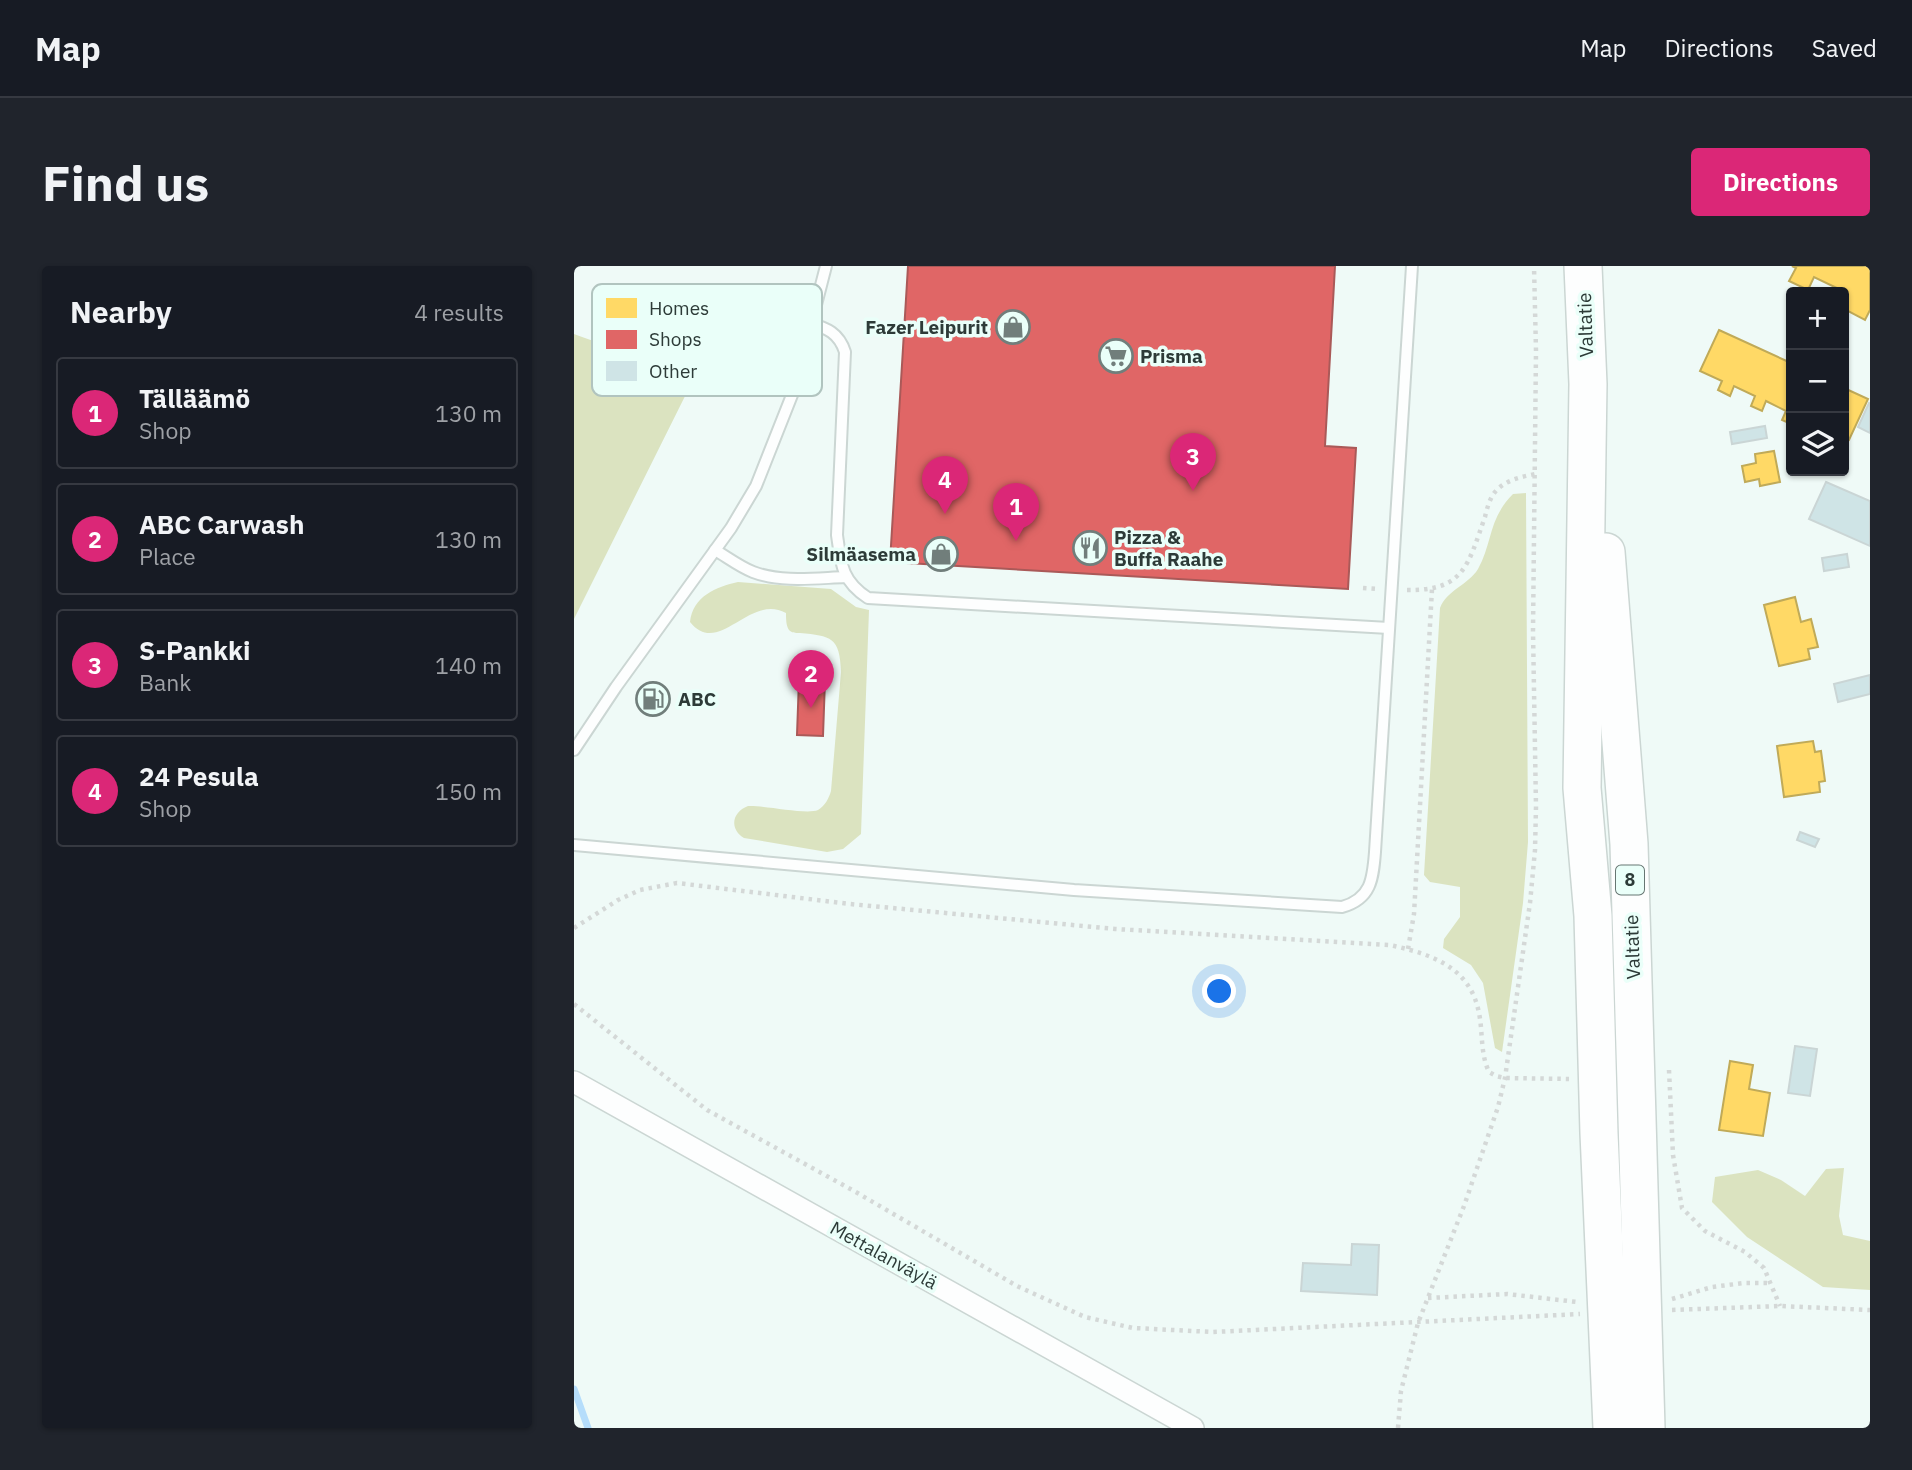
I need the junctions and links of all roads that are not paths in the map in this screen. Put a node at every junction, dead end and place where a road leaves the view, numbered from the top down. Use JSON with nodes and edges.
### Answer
{"nodes":[{"id":1,"x":825,"y":266,"type":"edge"},
{"id":2,"x":1412,"y":266,"type":"edge"},
{"id":3,"x":1583,"y":266,"type":"edge"},
{"id":4,"x":820,"y":284,"type":"edge"},
{"id":5,"x":822,"y":327,"type":"edge"},
{"id":6,"x":1588,"y":384,"type":"junction"},
{"id":7,"x":792,"y":396,"type":"edge"},
{"id":8,"x":715,"y":550,"type":"junction"},
{"id":9,"x":846,"y":577,"type":"junction"},
{"id":10,"x":1389,"y":628,"type":"junction"},
{"id":11,"x":574,"y":750,"type":"edge"},
{"id":12,"x":574,"y":845,"type":"edge"},
{"id":13,"x":574,"y":1082,"type":"edge"},
{"id":14,"x":1194,"y":1428,"type":"edge"},
{"id":15,"x":1612,"y":1428,"type":"edge"},
{"id":16,"x":1646,"y":1428,"type":"edge"}],
"edges":[{"from":1,"to":4,"type":"lane"},
{"from":2,"to":10,"type":"lane"},
{"from":3,"to":6,"type":"highway","name":"Valtatie","number":"8"},
{"from":5,"to":9,"type":"lane"},
{"from":6,"to":15,"type":"highway","name":"Valtatie","number":"8"},
{"from":6,"to":16,"type":"highway","name":"Valtatie","number":"8"},
{"from":7,"to":8,"type":"lane"},
{"from":8,"to":9,"type":"lane"},
{"from":8,"to":11,"type":"lane"},
{"from":9,"to":10,"type":"lane"},
{"from":10,"to":12,"type":"lane"},
{"from":13,"to":14,"type":"street","name":"Mettalanväylä"}]}
